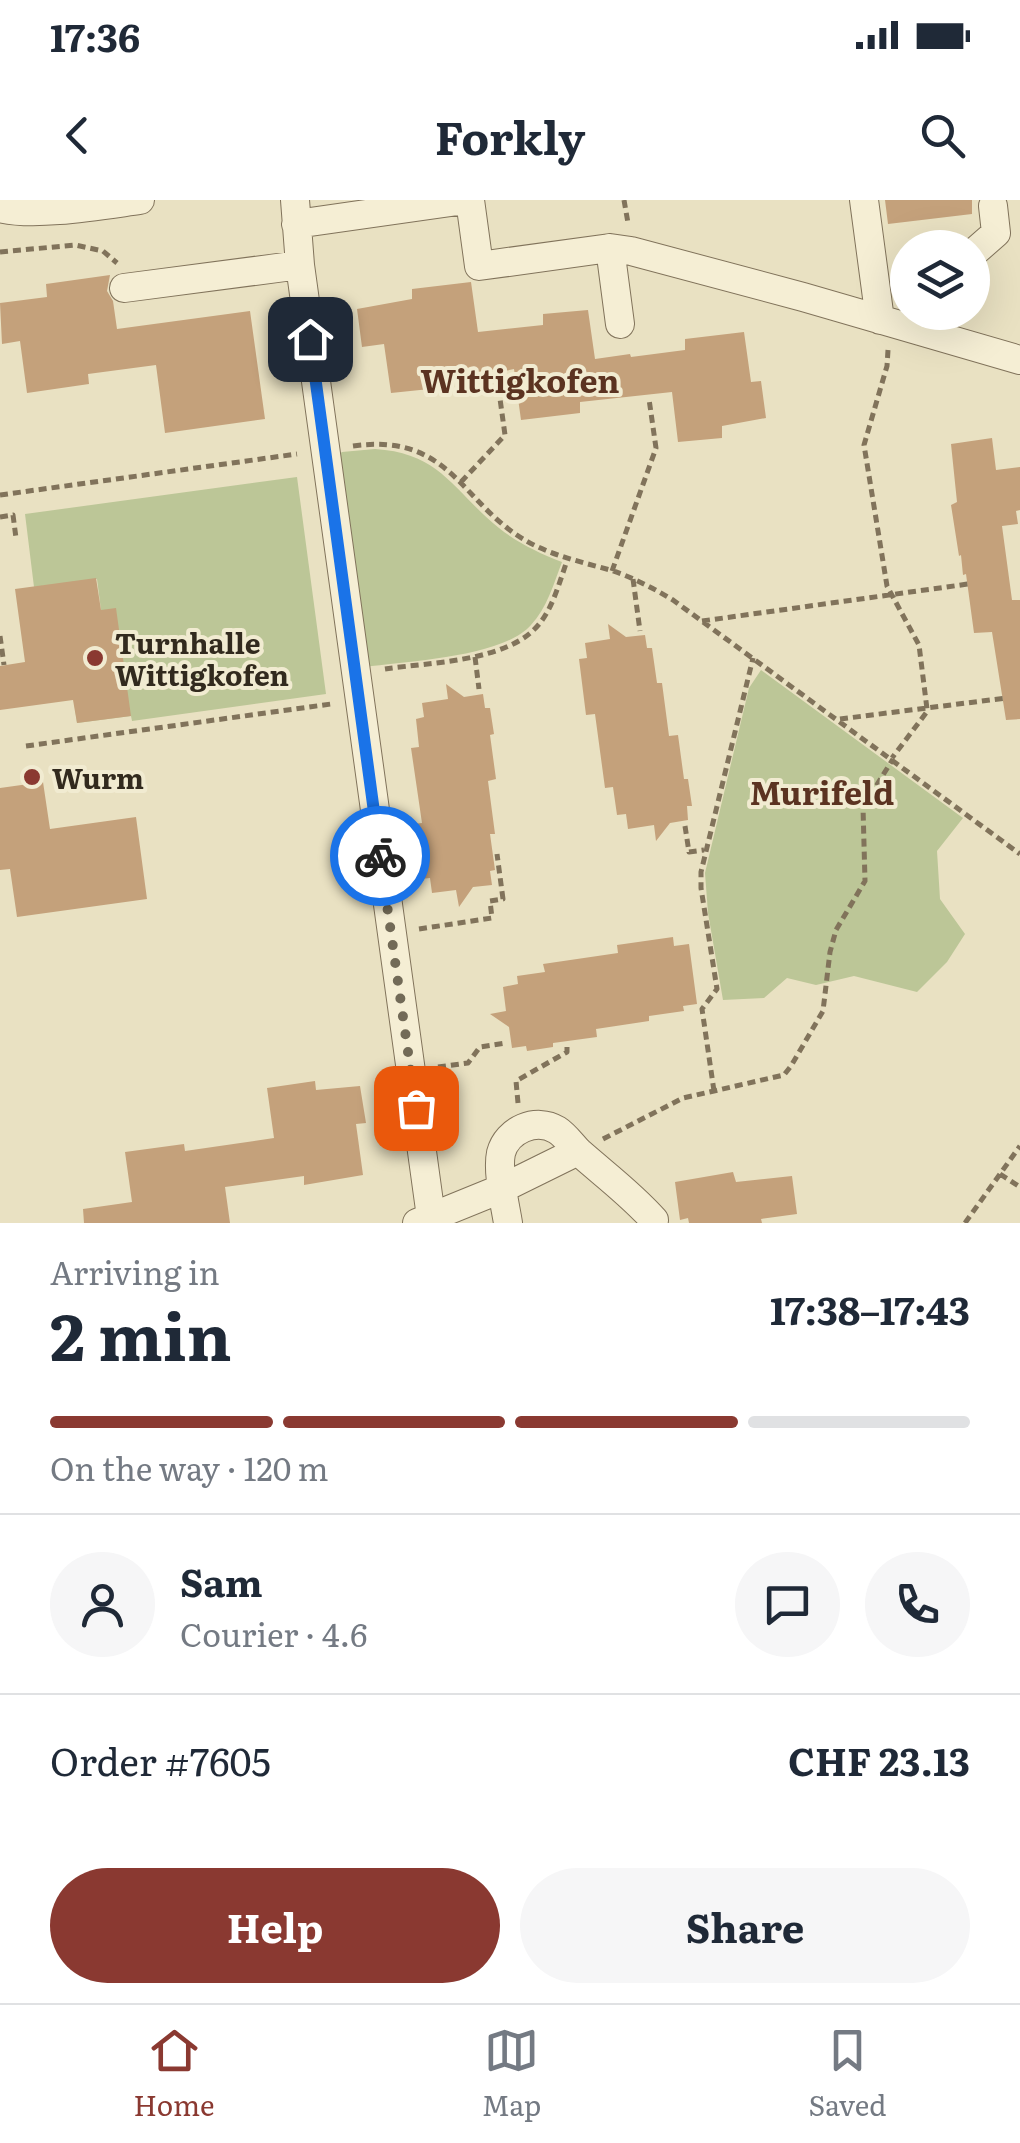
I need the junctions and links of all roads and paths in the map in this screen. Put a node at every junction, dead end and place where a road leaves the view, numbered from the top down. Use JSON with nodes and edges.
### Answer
{"nodes":[{"id":1,"x":140,"y":200,"type":"edge"},
{"id":2,"x":468,"y":200,"type":"edge"},
{"id":3,"x":864,"y":200,"type":"edge"},
{"id":4,"x":993,"y":206,"type":"dead end"},
{"id":5,"x":0,"y":208,"type":"edge"},
{"id":6,"x":296,"y":212,"type":"edge"},
{"id":7,"x":990,"y":238,"type":"edge"},
{"id":8,"x":610,"y":248,"type":"junction"},
{"id":9,"x":0,"y":252,"type":"edge"},
{"id":10,"x":300,"y":265,"type":"junction"},
{"id":11,"x":124,"y":288,"type":"joint"},
{"id":12,"x":890,"y":308,"type":"edge"},
{"id":13,"x":890,"y":319,"type":"edge"},
{"id":14,"x":620,"y":324,"type":"dead end"},
{"id":15,"x":892,"y":330,"type":"edge"},
{"id":16,"x":925,"y":330,"type":"edge"},
{"id":17,"x":1020,"y":360,"type":"edge"},
{"id":18,"x":496,"y":370,"type":"dead end"},
{"id":19,"x":649,"y":399,"type":"dead end"},
{"id":20,"x":326,"y":450,"type":"junction"},
{"id":21,"x":461,"y":482,"type":"junction"},
{"id":22,"x":0,"y":495,"type":"edge"},
{"id":23,"x":0,"y":516,"type":"edge"},
{"id":24,"x":16,"y":538,"type":"dead end"},
{"id":25,"x":568,"y":558,"type":"junction"},
{"id":26,"x":612,"y":571,"type":"junction"},
{"id":27,"x":633,"y":579,"type":"junction"},
{"id":28,"x":968,"y":584,"type":"dead end"},
{"id":29,"x":891,"y":594,"type":"junction"},
{"id":30,"x":702,"y":620,"type":"junction"},
{"id":31,"x":640,"y":630,"type":"dead end"},
{"id":32,"x":0,"y":636,"type":"edge"},
{"id":33,"x":474,"y":656,"type":"junction"},
{"id":34,"x":753,"y":658,"type":"junction"},
{"id":35,"x":4,"y":665,"type":"dead end"},
{"id":36,"x":357,"y":687,"type":"junction"},
{"id":37,"x":479,"y":689,"type":"dead end"},
{"id":38,"x":1006,"y":698,"type":"dead end"},
{"id":39,"x":927,"y":709,"type":"junction"},
{"id":40,"x":837,"y":720,"type":"junction"},
{"id":41,"x":26,"y":746,"type":"dead end"},
{"id":42,"x":892,"y":759,"type":"junction"},
{"id":43,"x":685,"y":826,"type":"dead end"},
{"id":44,"x":706,"y":850,"type":"junction"},
{"id":45,"x":496,"y":854,"type":"dead end"},
{"id":46,"x":1020,"y":854,"type":"edge"},
{"id":47,"x":391,"y":934,"type":"junction"},
{"id":48,"x":506,"y":1043,"type":"dead end"},
{"id":49,"x":567,"y":1047,"type":"dead end"},
{"id":50,"x":410,"y":1071,"type":"junction"},
{"id":51,"x":714,"y":1091,"type":"junction"},
{"id":52,"x":520,"y":1128,"type":"junction"},
{"id":53,"x":1020,"y":1146,"type":"edge"},
{"id":54,"x":578,"y":1151,"type":"junction"},
{"id":55,"x":1000,"y":1174,"type":"junction"},
{"id":56,"x":1020,"y":1187,"type":"edge"},
{"id":57,"x":503,"y":1188,"type":"junction"},
{"id":58,"x":424,"y":1220,"type":"edge"},
{"id":59,"x":654,"y":1220,"type":"dead end"},
{"id":60,"x":508,"y":1223,"type":"edge"},
{"id":61,"x":965,"y":1223,"type":"edge"}],
"edges":[{"from":1,"to":5,"type":"lane"},
{"from":2,"to":6,"type":"lane"},
{"from":2,"to":8,"type":"lane"},
{"from":3,"to":12,"type":"lane"},
{"from":4,"to":7,"type":"lane"},
{"from":6,"to":10,"type":"lane"},
{"from":8,"to":13,"type":"lane"},
{"from":8,"to":14,"type":"lane"},
{"from":9,"to":11,"type":"path"},
{"from":10,"to":11,"type":"lane"},
{"from":10,"to":20,"type":"lane"},
{"from":15,"to":29,"type":"path"},
{"from":16,"to":17,"type":"lane"},
{"from":18,"to":21,"type":"path"},
{"from":19,"to":26,"type":"path"},
{"from":20,"to":21,"type":"path"},
{"from":20,"to":22,"type":"path"},
{"from":20,"to":36,"type":"lane"},
{"from":21,"to":25,"type":"path"},
{"from":23,"to":24,"type":"path"},
{"from":25,"to":26,"type":"path"},
{"from":25,"to":33,"type":"path"},
{"from":26,"to":27,"type":"path"},
{"from":27,"to":30,"type":"path"},
{"from":27,"to":31,"type":"path"},
{"from":28,"to":29,"type":"path"},
{"from":29,"to":30,"type":"path"},
{"from":29,"to":39,"type":"path"},
{"from":30,"to":34,"type":"path"},
{"from":32,"to":35,"type":"path"},
{"from":33,"to":36,"type":"path"},
{"from":33,"to":37,"type":"path"},
{"from":34,"to":40,"type":"path"},
{"from":34,"to":44,"type":"path"},
{"from":36,"to":41,"type":"path"},
{"from":36,"to":47,"type":"lane"},
{"from":38,"to":39,"type":"path"},
{"from":39,"to":40,"type":"path"},
{"from":39,"to":42,"type":"path"},
{"from":40,"to":42,"type":"path"},
{"from":42,"to":46,"type":"path"},
{"from":42,"to":51,"type":"path"},
{"from":43,"to":44,"type":"path"},
{"from":44,"to":51,"type":"path"},
{"from":45,"to":47,"type":"path"},
{"from":47,"to":50,"type":"lane"},
{"from":48,"to":50,"type":"path"},
{"from":49,"to":52,"type":"path"},
{"from":50,"to":58,"type":"lane"},
{"from":51,"to":54,"type":"path"},
{"from":52,"to":54,"type":"lane"},
{"from":52,"to":57,"type":"lane"},
{"from":53,"to":55,"type":"path"},
{"from":54,"to":57,"type":"lane"},
{"from":54,"to":59,"type":"lane"},
{"from":55,"to":56,"type":"path"},
{"from":55,"to":61,"type":"path"},
{"from":57,"to":58,"type":"lane"},
{"from":57,"to":60,"type":"lane"}]}
